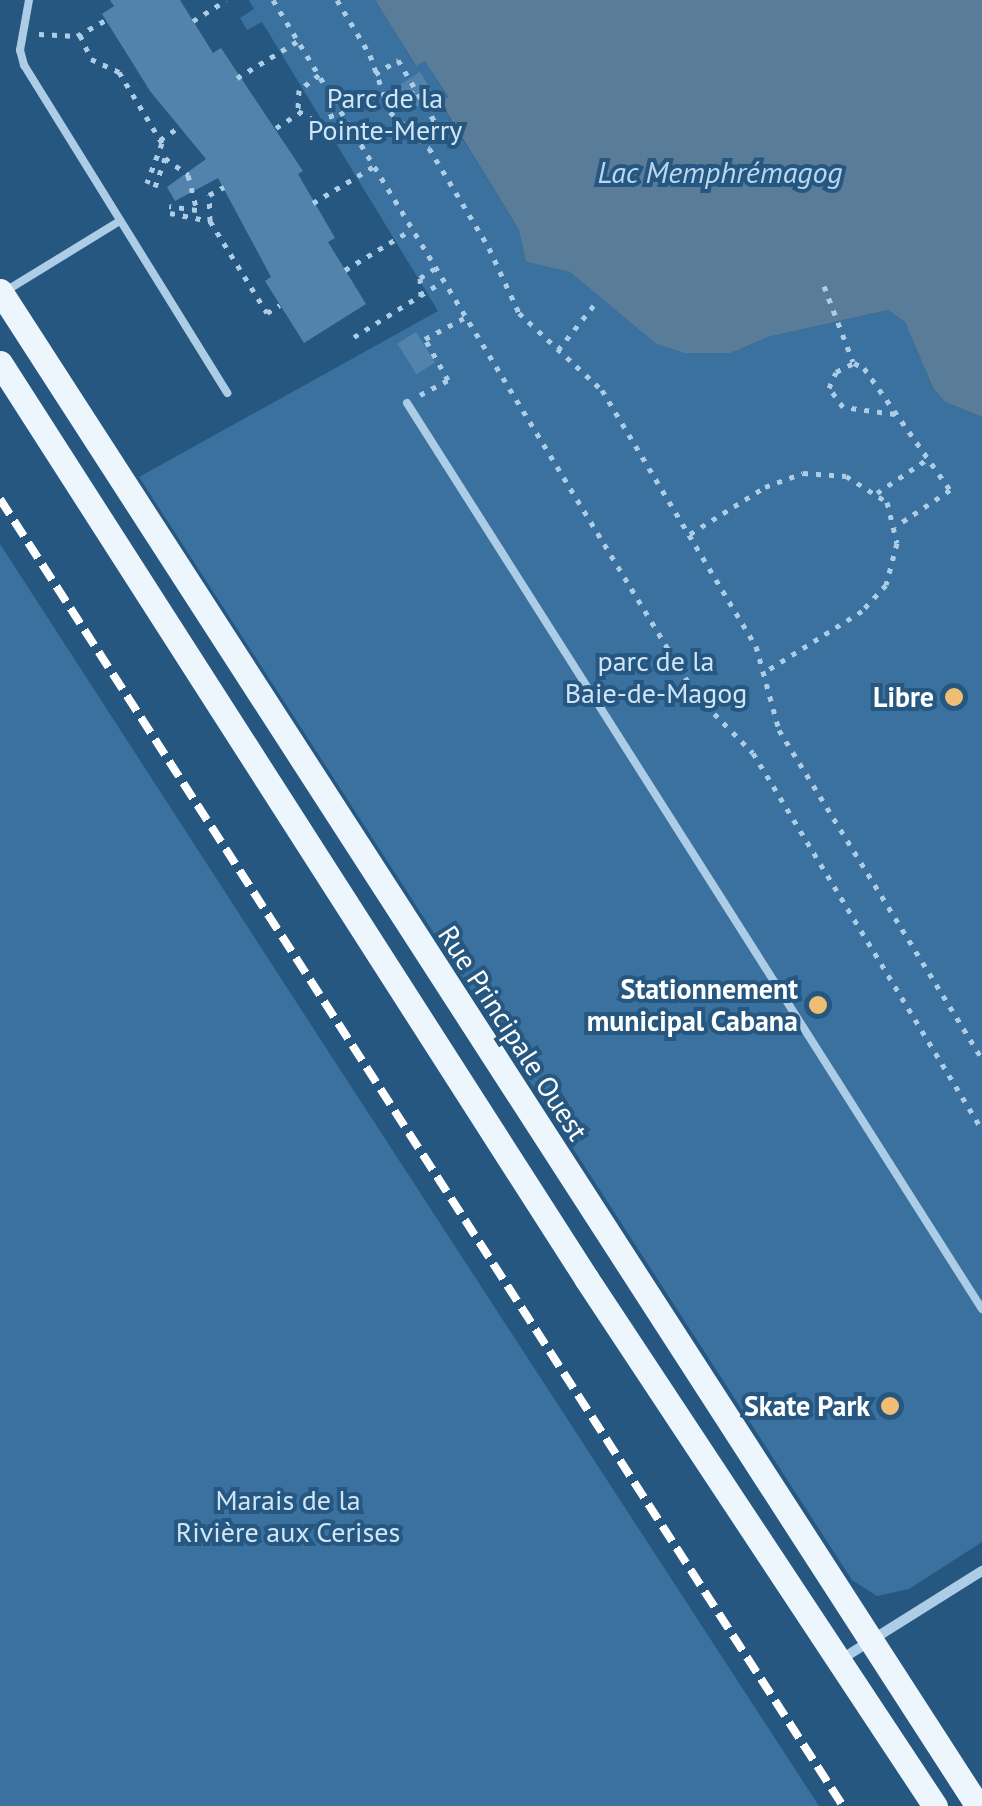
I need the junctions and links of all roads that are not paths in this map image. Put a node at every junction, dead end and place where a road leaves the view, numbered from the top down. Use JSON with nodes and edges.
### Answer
{"nodes":[{"id":1,"x":29,"y":0,"type":"edge"},
{"id":2,"x":120,"y":221,"type":"junction"},
{"id":3,"x":0,"y":293,"type":"edge"},
{"id":4,"x":0,"y":363,"type":"edge"},
{"id":5,"x":227,"y":392,"type":"dead end"},
{"id":6,"x":407,"y":403,"type":"road end"},
{"id":7,"x":982,"y":1309,"type":"edge"},
{"id":8,"x":982,"y":1571,"type":"edge"},
{"id":9,"x":869,"y":1642,"type":"junction"},
{"id":10,"x":839,"y":1660,"type":"junction"},
{"id":11,"x":935,"y":1806,"type":"edge"},
{"id":12,"x":978,"y":1806,"type":"edge"}],
"edges":[{"from":1,"to":2,"type":"lane"},
{"from":2,"to":3,"type":"lane"},
{"from":2,"to":5,"type":"lane"},
{"from":3,"to":9,"type":"main road","name":"Rue Principale Ouest"},
{"from":4,"to":10,"type":"main road"},
{"from":6,"to":7,"type":"lane"},
{"from":8,"to":9,"type":"street"},
{"from":9,"to":10,"type":"street"},
{"from":9,"to":12,"type":"main road","name":"Rue Principale Ouest"},
{"from":10,"to":11,"type":"main road"}]}
